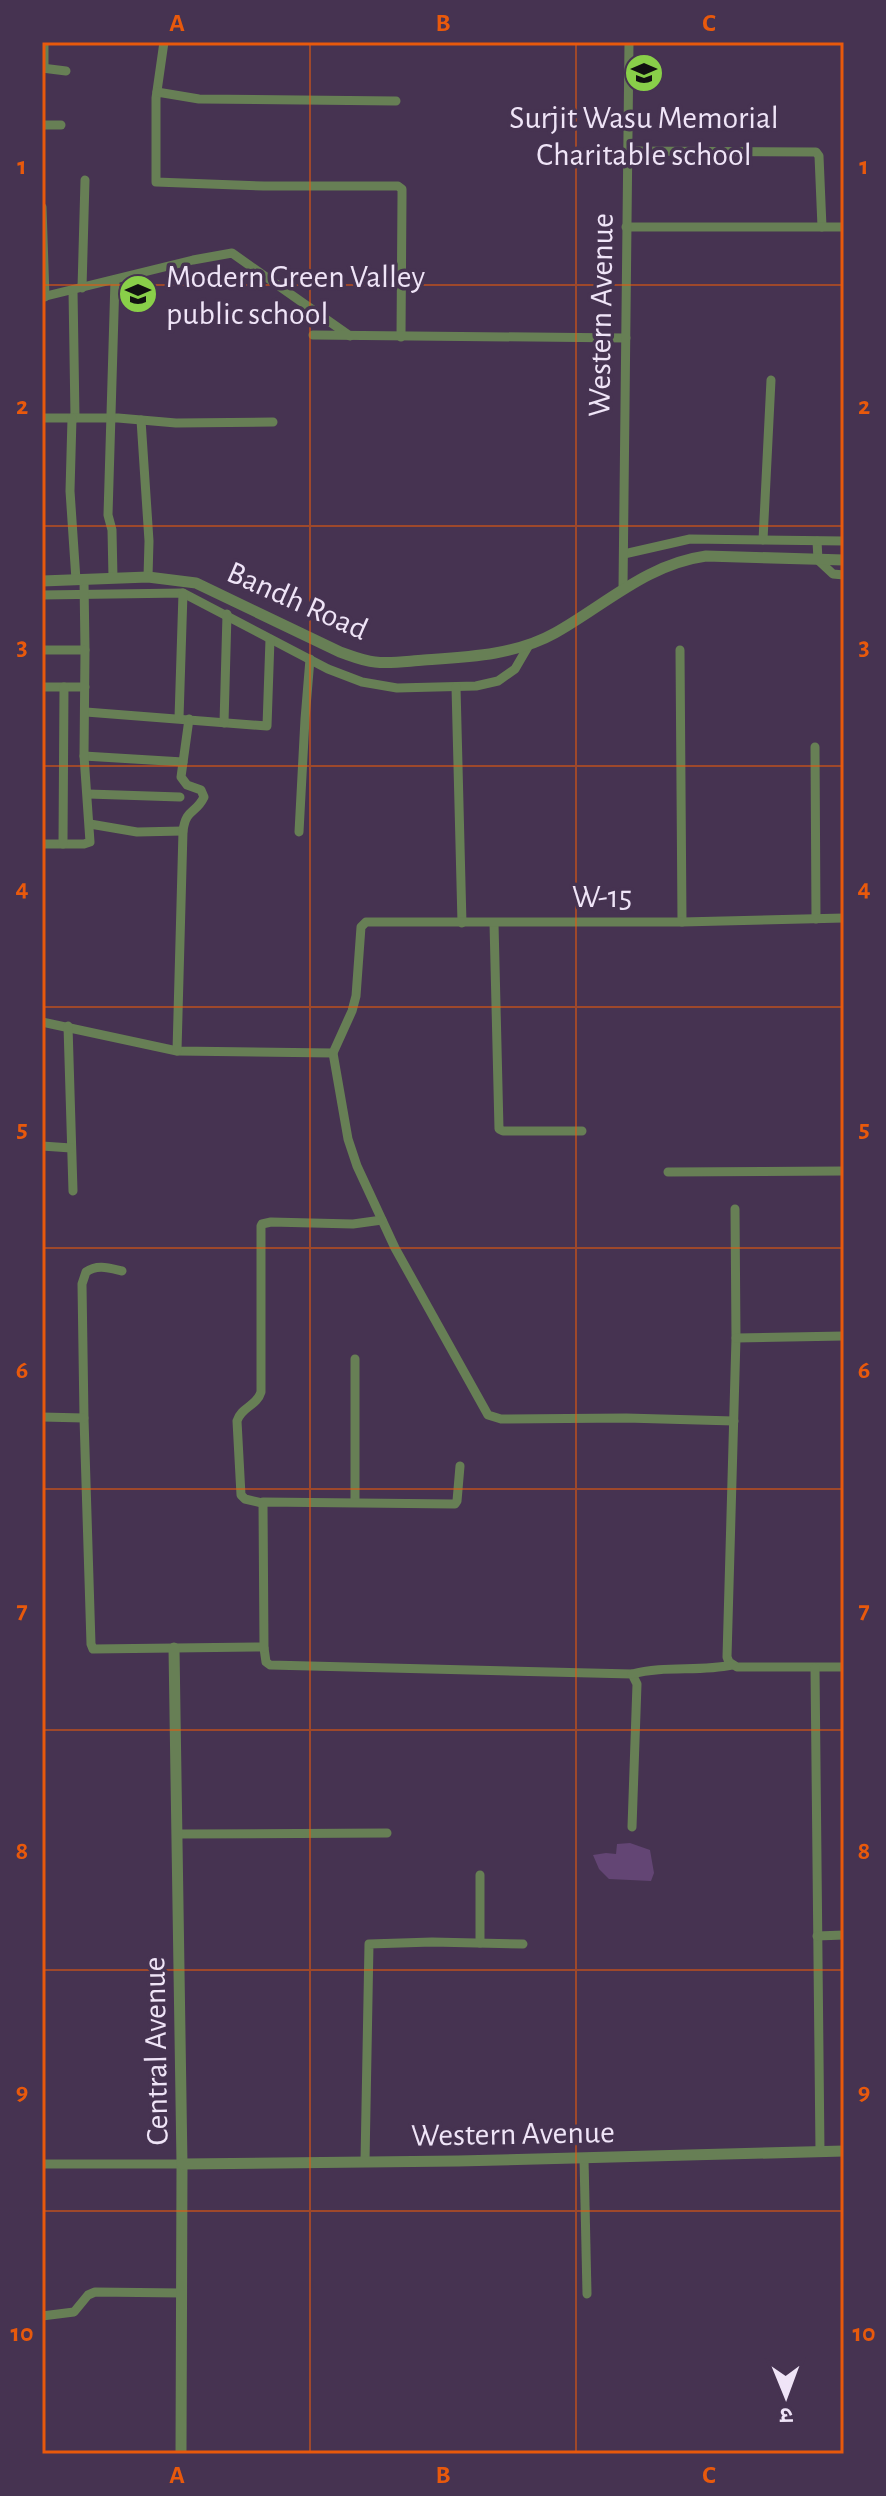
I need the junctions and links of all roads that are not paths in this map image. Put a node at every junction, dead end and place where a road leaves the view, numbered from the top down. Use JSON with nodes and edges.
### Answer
{"nodes":[{"id":1,"x":44,"y":42,"type":"edge"},
{"id":2,"x":164,"y":42,"type":"edge"},
{"id":3,"x":629,"y":42,"type":"edge"},
{"id":4,"x":43,"y":68,"type":"edge"},
{"id":5,"x":66,"y":71,"type":"dead end"},
{"id":6,"x":157,"y":92,"type":"junction"},
{"id":7,"x":396,"y":101,"type":"dead end"},
{"id":8,"x":42,"y":125,"type":"edge"},
{"id":9,"x":61,"y":125,"type":"dead end"},
{"id":10,"x":628,"y":151,"type":"junction"},
{"id":11,"x":85,"y":180,"type":"dead end"},
{"id":12,"x":42,"y":207,"type":"edge"},
{"id":13,"x":626,"y":227,"type":"junction"},
{"id":14,"x":822,"y":227,"type":"junction"},
{"id":15,"x":844,"y":227,"type":"edge"},
{"id":16,"x":115,"y":280,"type":"junction"},
{"id":17,"x":78,"y":289,"type":"junction"},
{"id":18,"x":44,"y":297,"type":"edge"},
{"id":19,"x":313,"y":335,"type":"dead end"},
{"id":20,"x":350,"y":336,"type":"junction"},
{"id":21,"x":401,"y":337,"type":"junction"},
{"id":22,"x":626,"y":338,"type":"junction"},
{"id":23,"x":771,"y":380,"type":"dead end"},
{"id":24,"x":42,"y":418,"type":"edge"},
{"id":25,"x":74,"y":418,"type":"junction"},
{"id":26,"x":111,"y":418,"type":"junction"},
{"id":27,"x":141,"y":420,"type":"junction"},
{"id":28,"x":273,"y":422,"type":"dead end"},
{"id":29,"x":763,"y":540,"type":"junction"},
{"id":30,"x":817,"y":541,"type":"junction"},
{"id":31,"x":844,"y":541,"type":"edge"},
{"id":32,"x":624,"y":554,"type":"junction"},
{"id":33,"x":818,"y":560,"type":"junction"},
{"id":34,"x":844,"y":560,"type":"edge"},
{"id":35,"x":844,"y":575,"type":"edge"},
{"id":36,"x":148,"y":577,"type":"junction"},
{"id":37,"x":113,"y":578,"type":"junction"},
{"id":38,"x":80,"y":580,"type":"junction"},
{"id":39,"x":42,"y":581,"type":"edge"},
{"id":40,"x":623,"y":588,"type":"junction"},
{"id":41,"x":183,"y":593,"type":"junction"},
{"id":42,"x":84,"y":594,"type":"junction"},
{"id":43,"x":42,"y":595,"type":"edge"},
{"id":44,"x":227,"y":614,"type":"junction"},
{"id":45,"x":270,"y":639,"type":"junction"},
{"id":46,"x":529,"y":645,"type":"junction"},
{"id":47,"x":42,"y":650,"type":"edge"},
{"id":48,"x":85,"y":650,"type":"junction"},
{"id":49,"x":680,"y":650,"type":"dead end"},
{"id":50,"x":310,"y":659,"type":"junction"},
{"id":51,"x":42,"y":687,"type":"edge"},
{"id":52,"x":64,"y":687,"type":"junction"},
{"id":53,"x":85,"y":687,"type":"junction"},
{"id":54,"x":456,"y":687,"type":"junction"},
{"id":55,"x":86,"y":712,"type":"junction"},
{"id":56,"x":184,"y":718,"type":"junction"},
{"id":57,"x":224,"y":723,"type":"junction"},
{"id":58,"x":815,"y":747,"type":"dead end"},
{"id":59,"x":84,"y":756,"type":"junction"},
{"id":60,"x":183,"y":762,"type":"junction"},
{"id":61,"x":88,"y":794,"type":"junction"},
{"id":62,"x":180,"y":797,"type":"dead end"},
{"id":63,"x":90,"y":824,"type":"junction"},
{"id":64,"x":183,"y":831,"type":"junction"},
{"id":65,"x":299,"y":832,"type":"dead end"},
{"id":66,"x":42,"y":844,"type":"edge"},
{"id":67,"x":63,"y":844,"type":"junction"},
{"id":68,"x":844,"y":918,"type":"edge"},
{"id":69,"x":816,"y":919,"type":"junction"},
{"id":70,"x":682,"y":922,"type":"junction"},
{"id":71,"x":462,"y":923,"type":"junction"},
{"id":72,"x":494,"y":923,"type":"junction"},
{"id":73,"x":42,"y":1022,"type":"edge"},
{"id":74,"x":68,"y":1026,"type":"junction"},
{"id":75,"x":177,"y":1051,"type":"junction"},
{"id":76,"x":333,"y":1053,"type":"junction"},
{"id":77,"x":582,"y":1131,"type":"dead end"},
{"id":78,"x":42,"y":1146,"type":"edge"},
{"id":79,"x":71,"y":1148,"type":"junction"},
{"id":80,"x":844,"y":1171,"type":"edge"},
{"id":81,"x":668,"y":1172,"type":"dead end"},
{"id":82,"x":73,"y":1191,"type":"dead end"},
{"id":83,"x":735,"y":1209,"type":"dead end"},
{"id":84,"x":382,"y":1220,"type":"junction"},
{"id":85,"x":122,"y":1271,"type":"dead end"},
{"id":86,"x":844,"y":1336,"type":"edge"},
{"id":87,"x":736,"y":1338,"type":"junction"},
{"id":88,"x":355,"y":1359,"type":"dead end"},
{"id":89,"x":42,"y":1417,"type":"edge"},
{"id":90,"x":84,"y":1418,"type":"junction"},
{"id":91,"x":734,"y":1421,"type":"junction"},
{"id":92,"x":460,"y":1466,"type":"dead end"},
{"id":93,"x":355,"y":1501,"type":"junction"},
{"id":94,"x":262,"y":1503,"type":"junction"},
{"id":95,"x":174,"y":1648,"type":"junction"},
{"id":96,"x":264,"y":1648,"type":"junction"},
{"id":97,"x":732,"y":1665,"type":"junction"},
{"id":98,"x":844,"y":1667,"type":"edge"},
{"id":99,"x":815,"y":1668,"type":"junction"},
{"id":100,"x":632,"y":1674,"type":"junction"},
{"id":101,"x":632,"y":1827,"type":"dead end"},
{"id":102,"x":387,"y":1833,"type":"dead end"},
{"id":103,"x":179,"y":1834,"type":"junction"},
{"id":104,"x":480,"y":1875,"type":"dead end"},
{"id":105,"x":844,"y":1935,"type":"edge"},
{"id":106,"x":817,"y":1936,"type":"junction"},
{"id":107,"x":480,"y":1943,"type":"junction"},
{"id":108,"x":523,"y":1944,"type":"dead end"},
{"id":109,"x":844,"y":2151,"type":"edge"},
{"id":110,"x":820,"y":2152,"type":"junction"},
{"id":111,"x":584,"y":2158,"type":"junction"},
{"id":112,"x":365,"y":2162,"type":"junction"},
{"id":113,"x":42,"y":2164,"type":"edge"},
{"id":114,"x":182,"y":2164,"type":"junction"},
{"id":115,"x":182,"y":2293,"type":"junction"},
{"id":116,"x":587,"y":2294,"type":"dead end"},
{"id":117,"x":42,"y":2316,"type":"edge"},
{"id":118,"x":181,"y":2454,"type":"edge"}],
"edges":[{"from":1,"to":4,"type":"street"},
{"from":2,"to":6,"type":"street"},
{"from":3,"to":10,"type":"street","name":"Western Avenue"},
{"from":4,"to":5,"type":"street"},
{"from":6,"to":7,"type":"street"},
{"from":6,"to":21,"type":"street"},
{"from":8,"to":9,"type":"street"},
{"from":10,"to":13,"type":"street","name":"Western Avenue"},
{"from":10,"to":14,"type":"street"},
{"from":11,"to":17,"type":"street"},
{"from":12,"to":18,"type":"street"},
{"from":13,"to":14,"type":"street"},
{"from":13,"to":22,"type":"street","name":"Western Avenue"},
{"from":14,"to":15,"type":"street"},
{"from":16,"to":17,"type":"street"},
{"from":16,"to":20,"type":"street"},
{"from":16,"to":26,"type":"street"},
{"from":17,"to":18,"type":"street"},
{"from":17,"to":25,"type":"street"},
{"from":19,"to":20,"type":"street"},
{"from":20,"to":21,"type":"street"},
{"from":21,"to":22,"type":"street"},
{"from":22,"to":32,"type":"street","name":"Western Avenue"},
{"from":23,"to":29,"type":"street"},
{"from":24,"to":25,"type":"street"},
{"from":25,"to":26,"type":"street"},
{"from":25,"to":38,"type":"street"},
{"from":26,"to":27,"type":"street"},
{"from":26,"to":37,"type":"street"},
{"from":27,"to":28,"type":"street"},
{"from":27,"to":36,"type":"street"},
{"from":29,"to":30,"type":"street"},
{"from":29,"to":32,"type":"street"},
{"from":30,"to":31,"type":"street"},
{"from":30,"to":33,"type":"street"},
{"from":32,"to":40,"type":"street","name":"Western Avenue"},
{"from":33,"to":34,"type":"street","name":"Bandh Road"},
{"from":33,"to":35,"type":"street"},
{"from":33,"to":40,"type":"street","name":"Bandh Road"},
{"from":36,"to":37,"type":"street","name":"Bandh Road"},
{"from":36,"to":46,"type":"street","name":"Bandh Road"},
{"from":37,"to":38,"type":"street","name":"Bandh Road"},
{"from":38,"to":39,"type":"street","name":"Bandh Road"},
{"from":38,"to":42,"type":"street"},
{"from":40,"to":46,"type":"street","name":"Bandh Road"},
{"from":41,"to":42,"type":"street"},
{"from":41,"to":44,"type":"street"},
{"from":41,"to":56,"type":"street"},
{"from":42,"to":43,"type":"street"},
{"from":42,"to":48,"type":"street"},
{"from":44,"to":45,"type":"street"},
{"from":44,"to":57,"type":"street"},
{"from":45,"to":50,"type":"street"},
{"from":45,"to":57,"type":"street"},
{"from":46,"to":54,"type":"street"},
{"from":47,"to":48,"type":"street"},
{"from":48,"to":53,"type":"street"},
{"from":49,"to":70,"type":"street"},
{"from":50,"to":54,"type":"street"},
{"from":50,"to":65,"type":"street"},
{"from":51,"to":52,"type":"street"},
{"from":52,"to":53,"type":"street"},
{"from":52,"to":67,"type":"street"},
{"from":53,"to":55,"type":"street"},
{"from":54,"to":71,"type":"street"},
{"from":55,"to":56,"type":"street"},
{"from":55,"to":59,"type":"street"},
{"from":56,"to":57,"type":"street"},
{"from":56,"to":60,"type":"street"},
{"from":58,"to":69,"type":"street"},
{"from":59,"to":60,"type":"street"},
{"from":59,"to":61,"type":"street"},
{"from":60,"to":64,"type":"street"},
{"from":61,"to":62,"type":"street"},
{"from":61,"to":63,"type":"street"},
{"from":63,"to":64,"type":"street"},
{"from":63,"to":67,"type":"street"},
{"from":64,"to":75,"type":"street"},
{"from":66,"to":67,"type":"street"},
{"from":68,"to":69,"type":"street","name":"W-15"},
{"from":69,"to":70,"type":"street","name":"W-15"},
{"from":70,"to":72,"type":"street","name":"W-15"},
{"from":71,"to":72,"type":"street","name":"W-15"},
{"from":71,"to":76,"type":"street","name":"W-15"},
{"from":72,"to":77,"type":"street"},
{"from":73,"to":74,"type":"street"},
{"from":74,"to":75,"type":"street"},
{"from":74,"to":79,"type":"street"},
{"from":75,"to":76,"type":"street"},
{"from":76,"to":84,"type":"street"},
{"from":78,"to":79,"type":"street"},
{"from":79,"to":82,"type":"street"},
{"from":80,"to":81,"type":"street"},
{"from":83,"to":87,"type":"street"},
{"from":84,"to":91,"type":"street"},
{"from":84,"to":94,"type":"street"},
{"from":85,"to":90,"type":"street"},
{"from":86,"to":87,"type":"street"},
{"from":87,"to":91,"type":"street"},
{"from":88,"to":93,"type":"street"},
{"from":89,"to":90,"type":"street"},
{"from":90,"to":95,"type":"street"},
{"from":91,"to":97,"type":"street"},
{"from":92,"to":93,"type":"street"},
{"from":93,"to":94,"type":"street"},
{"from":94,"to":96,"type":"street"},
{"from":95,"to":96,"type":"street"},
{"from":95,"to":103,"type":"street","name":"Central Avenue"},
{"from":96,"to":100,"type":"street"},
{"from":97,"to":99,"type":"street"},
{"from":97,"to":100,"type":"street"},
{"from":98,"to":99,"type":"street"},
{"from":99,"to":106,"type":"street"},
{"from":100,"to":101,"type":"street"},
{"from":102,"to":103,"type":"street"},
{"from":103,"to":114,"type":"street","name":"Central Avenue"},
{"from":104,"to":107,"type":"street"},
{"from":105,"to":106,"type":"street"},
{"from":106,"to":110,"type":"street"},
{"from":107,"to":108,"type":"street"},
{"from":107,"to":112,"type":"street"},
{"from":109,"to":110,"type":"street","name":"Western Avenue"},
{"from":110,"to":111,"type":"street","name":"Western Avenue"},
{"from":111,"to":112,"type":"street","name":"Western Avenue"},
{"from":111,"to":116,"type":"street"},
{"from":112,"to":114,"type":"street","name":"Western Avenue"},
{"from":113,"to":114,"type":"street"},
{"from":114,"to":115,"type":"street","name":"Central Avenue"},
{"from":115,"to":117,"type":"street"},
{"from":115,"to":118,"type":"street","name":"Central Avenue"}]}
